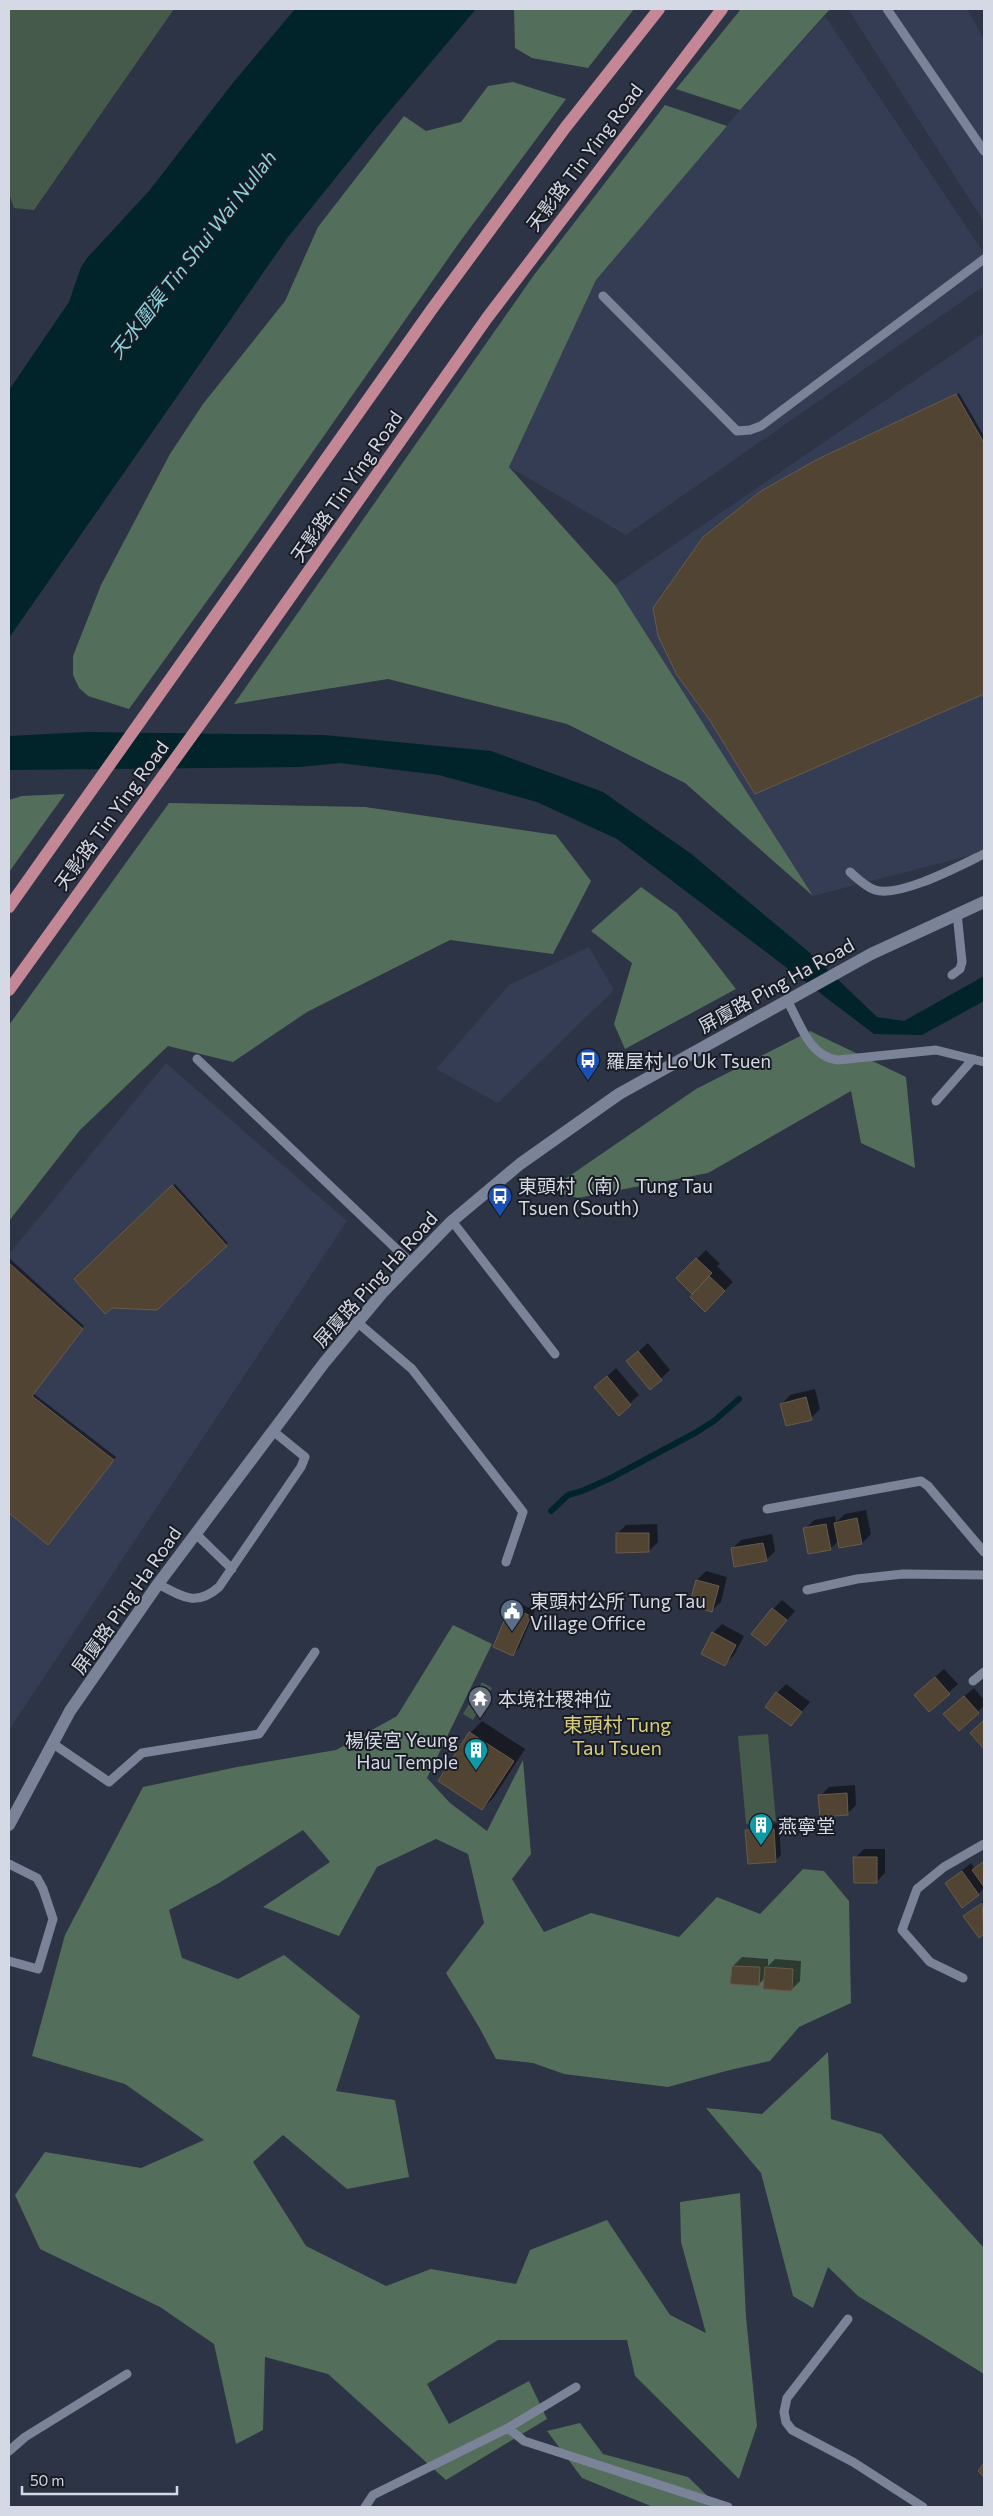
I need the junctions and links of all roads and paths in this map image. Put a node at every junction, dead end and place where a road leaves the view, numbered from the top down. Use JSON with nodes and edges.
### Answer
{"nodes":[{"id":1,"x":659,"y":9,"type":"edge"},
{"id":2,"x":722,"y":9,"type":"edge"},
{"id":3,"x":887,"y":9,"type":"edge"},
{"id":4,"x":984,"y":151,"type":"edge"},
{"id":5,"x":984,"y":259,"type":"edge"},
{"id":6,"x":603,"y":296,"type":"dead end"},
{"id":7,"x":984,"y":854,"type":"edge"},
{"id":8,"x":850,"y":872,"type":"dead end"},
{"id":9,"x":984,"y":902,"type":"edge"},
{"id":10,"x":9,"y":907,"type":"edge"},
{"id":11,"x":957,"y":913,"type":"junction"},
{"id":12,"x":952,"y":975,"type":"dead end"},
{"id":13,"x":9,"y":990,"type":"edge"},
{"id":14,"x":787,"y":1000,"type":"junction"},
{"id":15,"x":197,"y":1059,"type":"dead end"},
{"id":16,"x":974,"y":1059,"type":"junction"},
{"id":17,"x":984,"y":1062,"type":"edge"},
{"id":18,"x":936,"y":1101,"type":"dead end"},
{"id":19,"x":452,"y":1221,"type":"junction"},
{"id":20,"x":410,"y":1262,"type":"junction"},
{"id":21,"x":358,"y":1322,"type":"junction"},
{"id":22,"x":554,"y":1354,"type":"dead end"},
{"id":23,"x":273,"y":1431,"type":"junction"},
{"id":24,"x":767,"y":1509,"type":"dead end"},
{"id":25,"x":196,"y":1534,"type":"junction"},
{"id":26,"x":984,"y":1552,"type":"edge"},
{"id":27,"x":506,"y":1562,"type":"dead end"},
{"id":28,"x":232,"y":1569,"type":"junction"},
{"id":29,"x":984,"y":1576,"type":"edge"},
{"id":30,"x":158,"y":1584,"type":"junction"},
{"id":31,"x":807,"y":1590,"type":"dead end"},
{"id":32,"x":316,"y":1652,"type":"dead end"},
{"id":33,"x":984,"y":1672,"type":"edge"},
{"id":34,"x":972,"y":1681,"type":"dead end"},
{"id":35,"x":52,"y":1743,"type":"junction"},
{"id":36,"x":9,"y":1825,"type":"edge"},
{"id":37,"x":984,"y":1844,"type":"edge"},
{"id":38,"x":9,"y":1864,"type":"edge"},
{"id":39,"x":9,"y":1961,"type":"edge"},
{"id":40,"x":963,"y":1978,"type":"dead end"},
{"id":41,"x":848,"y":2319,"type":"dead end"},
{"id":42,"x":127,"y":2374,"type":"dead end"},
{"id":43,"x":576,"y":2387,"type":"dead end"},
{"id":44,"x":508,"y":2428,"type":"junction"},
{"id":45,"x":9,"y":2451,"type":"edge"},
{"id":46,"x":365,"y":2507,"type":"edge"},
{"id":47,"x":728,"y":2507,"type":"edge"},
{"id":48,"x":923,"y":2507,"type":"edge"}],
"edges":[{"from":1,"to":10,"type":"main road","name":"天影路 Tin Ying Road"},
{"from":2,"to":13,"type":"main road","name":"天影路 Tin Ying Road"},
{"from":3,"to":4,"type":"lane"},
{"from":5,"to":6,"type":"lane"},
{"from":7,"to":8,"type":"lane"},
{"from":9,"to":11,"type":"street","name":"屏廈路 Ping Ha Road"},
{"from":11,"to":12,"type":"lane"},
{"from":11,"to":14,"type":"street","name":"屏廈路 Ping Ha Road"},
{"from":14,"to":16,"type":"lane"},
{"from":14,"to":19,"type":"street","name":"屏廈路 Ping Ha Road"},
{"from":15,"to":20,"type":"lane"},
{"from":16,"to":17,"type":"lane"},
{"from":16,"to":18,"type":"lane"},
{"from":19,"to":20,"type":"street","name":"屏廈路 Ping Ha Road"},
{"from":19,"to":22,"type":"lane"},
{"from":20,"to":21,"type":"street","name":"屏廈路 Ping Ha Road"},
{"from":21,"to":23,"type":"street","name":"屏廈路 Ping Ha Road"},
{"from":21,"to":27,"type":"lane"},
{"from":23,"to":25,"type":"street","name":"屏廈路 Ping Ha Road"},
{"from":23,"to":28,"type":"lane"},
{"from":24,"to":26,"type":"lane"},
{"from":25,"to":28,"type":"lane"},
{"from":25,"to":30,"type":"street","name":"屏廈路 Ping Ha Road"},
{"from":28,"to":30,"type":"lane"},
{"from":29,"to":31,"type":"lane"},
{"from":30,"to":35,"type":"street","name":"屏廈路 Ping Ha Road"},
{"from":32,"to":35,"type":"lane"},
{"from":33,"to":34,"type":"lane"},
{"from":35,"to":36,"type":"street","name":"屏廈路 Ping Ha Road"},
{"from":37,"to":40,"type":"lane"},
{"from":38,"to":39,"type":"lane"},
{"from":41,"to":48,"type":"lane"},
{"from":42,"to":45,"type":"lane"},
{"from":43,"to":44,"type":"lane"},
{"from":44,"to":46,"type":"lane"},
{"from":44,"to":47,"type":"lane"}]}
